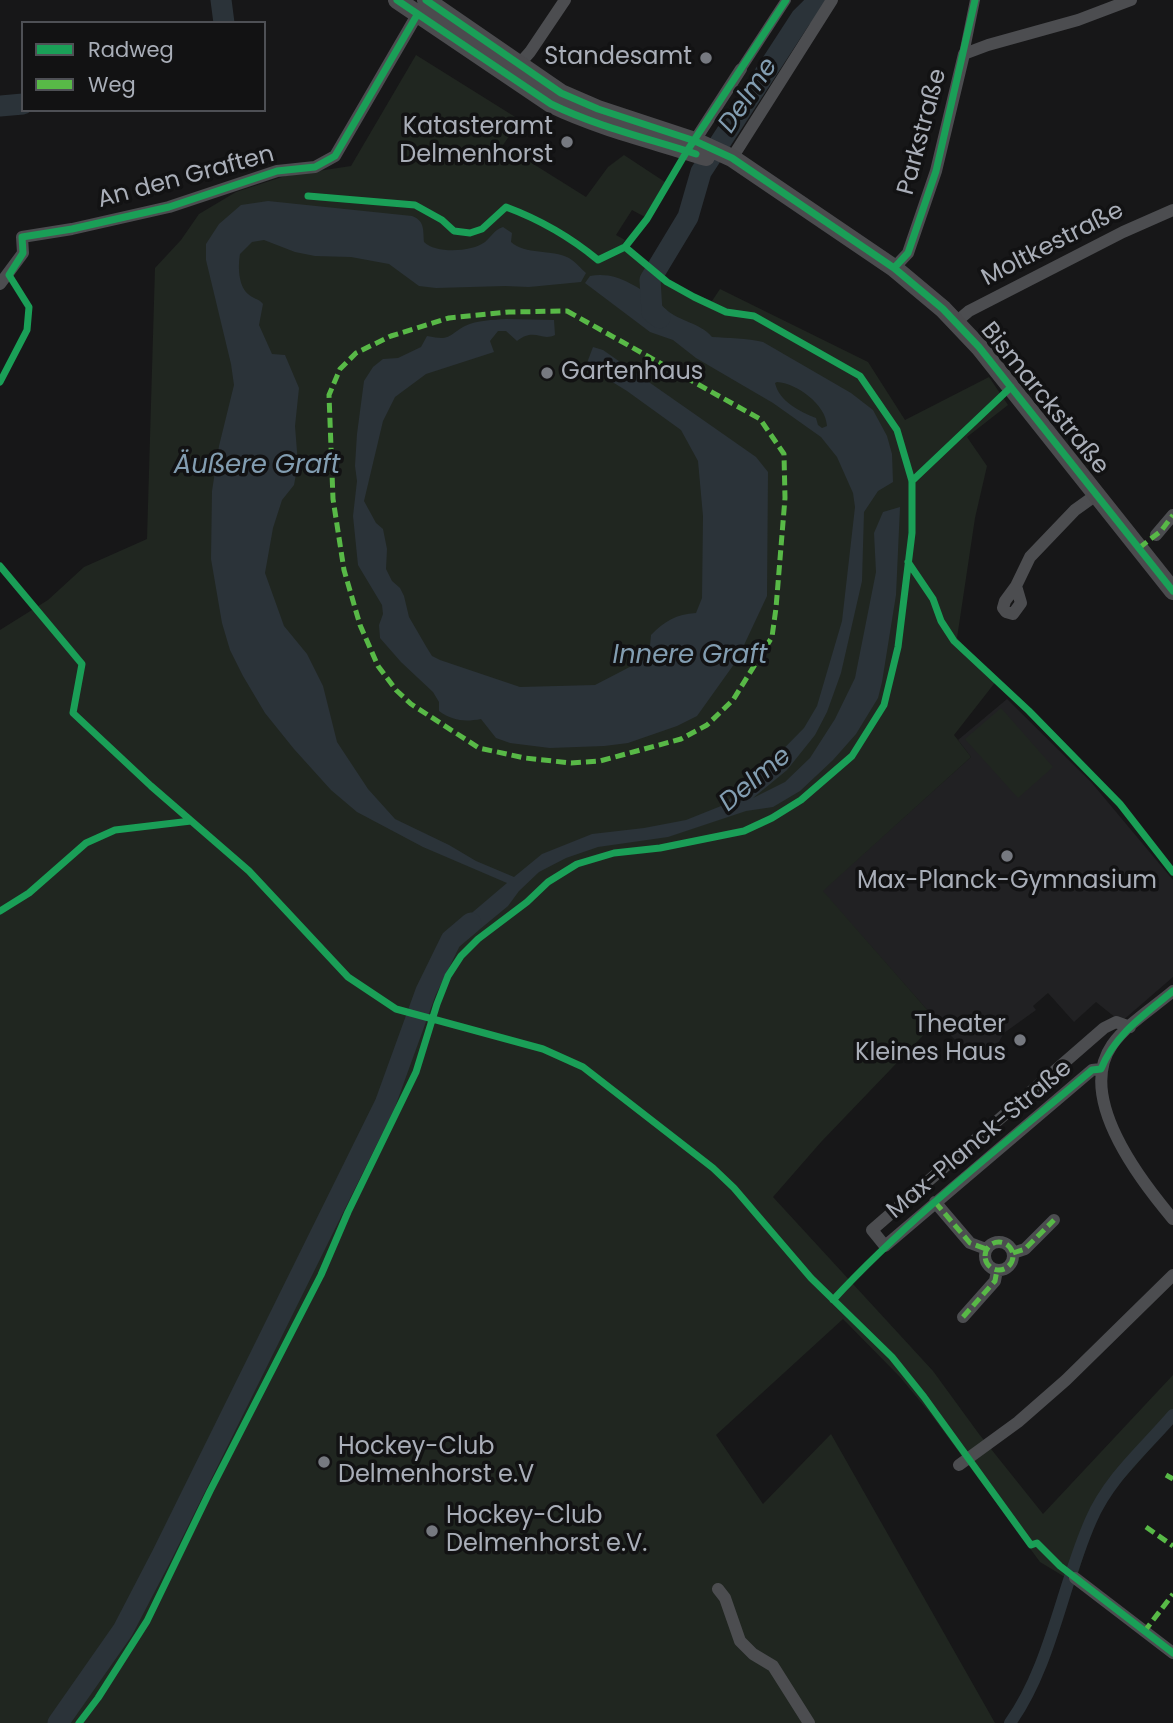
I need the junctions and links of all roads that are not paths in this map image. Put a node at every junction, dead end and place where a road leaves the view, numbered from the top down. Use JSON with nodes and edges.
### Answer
{"nodes":[{"id":1,"x":397,"y":0,"type":"edge"},
{"id":2,"x":565,"y":0,"type":"edge"},
{"id":3,"x":786,"y":0,"type":"edge"},
{"id":4,"x":832,"y":0,"type":"edge"},
{"id":5,"x":975,"y":0,"type":"edge"},
{"id":6,"x":1131,"y":0,"type":"edge"},
{"id":7,"x":422,"y":8,"type":"edge"},
{"id":8,"x":964,"y":54,"type":"junction"},
{"id":9,"x":741,"y":69,"type":"joint"},
{"id":10,"x":514,"y":70,"type":"junction"},
{"id":11,"x":709,"y":153,"type":"junction"},
{"id":12,"x":1173,"y":210,"type":"edge"},
{"id":13,"x":894,"y":268,"type":"junction"},
{"id":14,"x":0,"y":284,"type":"edge"},
{"id":15,"x":956,"y":322,"type":"junction"},
{"id":16,"x":1096,"y":495,"type":"junction"},
{"id":17,"x":1173,"y":515,"type":"edge"},
{"id":18,"x":1156,"y":535,"type":"dead end"},
{"id":19,"x":1016,"y":586,"type":"dead end"},
{"id":20,"x":1173,"y":591,"type":"edge"},
{"id":21,"x":1173,"y":991,"type":"edge"},
{"id":22,"x":1130,"y":1027,"type":"junction"},
{"id":23,"x":1101,"y":1069,"type":"junction"},
{"id":24,"x":935,"y":1202,"type":"junction"},
{"id":25,"x":1173,"y":1219,"type":"edge"},
{"id":26,"x":1054,"y":1220,"type":"dead end"},
{"id":27,"x":986,"y":1249,"type":"junction"},
{"id":28,"x":1013,"y":1253,"type":"junction"},
{"id":29,"x":997,"y":1270,"type":"junction"},
{"id":30,"x":1173,"y":1275,"type":"edge"},
{"id":31,"x":963,"y":1317,"type":"dead end"},
{"id":32,"x":959,"y":1465,"type":"dead end"},
{"id":33,"x":1075,"y":1578,"type":"dead end"},
{"id":34,"x":718,"y":1588,"type":"dead end"},
{"id":35,"x":1173,"y":1653,"type":"edge"},
{"id":36,"x":809,"y":1723,"type":"edge"}],
"edges":[{"from":1,"to":7,"type":"main road","name":"Bismarckstraße"},
{"from":2,"to":10,"type":"street"},
{"from":3,"to":9,"type":"street"},
{"from":4,"to":11,"type":"street"},
{"from":5,"to":8,"type":"street","name":"Parkstraße"},
{"from":6,"to":8,"type":"street"},
{"from":7,"to":10,"type":"main road","name":"Bismarckstraße"},
{"from":7,"to":14,"type":"street","name":"An den Graften"},
{"from":8,"to":13,"type":"street","name":"Parkstraße"},
{"from":9,"to":11,"type":"street"},
{"from":10,"to":11,"type":"main road","name":"Bismarckstraße"},
{"from":11,"to":13,"type":"main road","name":"Bismarckstraße"},
{"from":12,"to":15,"type":"street","name":"Moltkestraße"},
{"from":13,"to":15,"type":"main road","name":"Bismarckstraße"},
{"from":15,"to":16,"type":"main road","name":"Bismarckstraße"},
{"from":16,"to":19,"type":"street"},
{"from":16,"to":20,"type":"main road","name":"Bismarckstraße"},
{"from":17,"to":18,"type":"street"},
{"from":21,"to":22,"type":"street"},
{"from":22,"to":23,"type":"street"},
{"from":22,"to":24,"type":"street","name":"Max-Planck-Straße"},
{"from":23,"to":24,"type":"street","name":"Max-Planck-Straße"},
{"from":23,"to":25,"type":"street"},
{"from":24,"to":27,"type":"street"},
{"from":26,"to":28,"type":"street"},
{"from":27,"to":28,"type":"street"},
{"from":27,"to":29,"type":"street"},
{"from":28,"to":29,"type":"street"},
{"from":29,"to":31,"type":"street"},
{"from":30,"to":32,"type":"street"},
{"from":33,"to":35,"type":"street"},
{"from":34,"to":36,"type":"street"}]}
